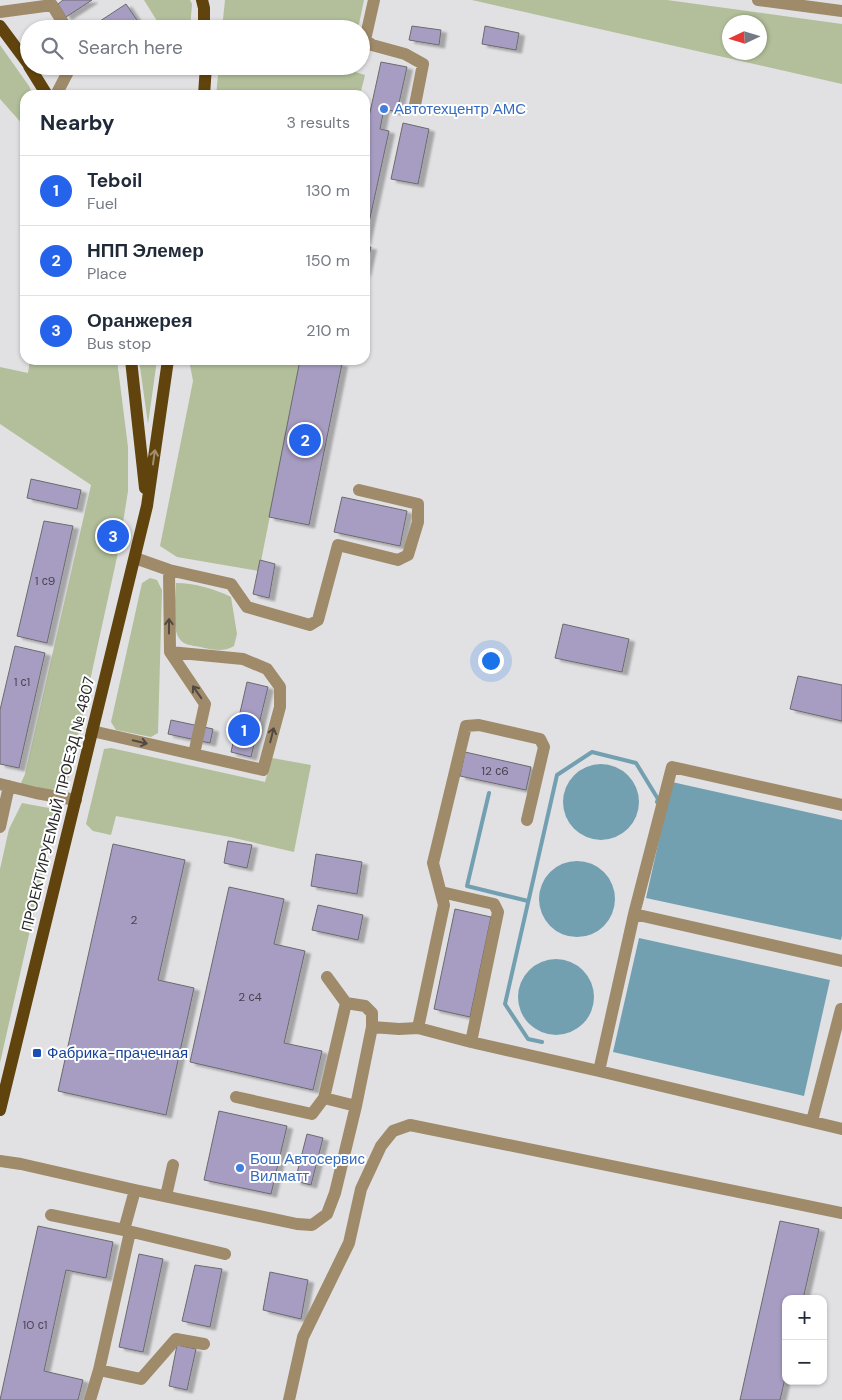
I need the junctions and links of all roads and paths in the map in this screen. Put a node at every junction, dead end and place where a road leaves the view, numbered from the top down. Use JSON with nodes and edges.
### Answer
{"nodes":[{"id":1,"x":374,"y":0,"type":"edge"},
{"id":2,"x":758,"y":0,"type":"edge"},
{"id":3,"x":203,"y":3,"type":"edge"},
{"id":4,"x":808,"y":3,"type":"edge"},
{"id":5,"x":842,"y":11,"type":"edge"},
{"id":6,"x":0,"y":12,"type":"edge"},
{"id":7,"x":61,"y":20,"type":"edge"},
{"id":8,"x":204,"y":20,"type":"edge"},
{"id":9,"x":370,"y":20,"type":"edge"},
{"id":10,"x":0,"y":26,"type":"edge"},
{"id":11,"x":370,"y":44,"type":"edge"},
{"id":12,"x":20,"y":54,"type":"edge"},
{"id":13,"x":35,"y":75,"type":"edge"},
{"id":14,"x":66,"y":75,"type":"edge"},
{"id":15,"x":205,"y":75,"type":"edge"},
{"id":16,"x":45,"y":90,"type":"edge"},
{"id":17,"x":59,"y":90,"type":"edge"},
{"id":18,"x":204,"y":90,"type":"edge"},
{"id":19,"x":415,"y":105,"type":"dead end"},
{"id":20,"x":132,"y":365,"type":"edge"},
{"id":21,"x":167,"y":365,"type":"edge"},
{"id":22,"x":360,"y":490,"type":"dead end"},
{"id":23,"x":147,"y":506,"type":"junction"},
{"id":24,"x":135,"y":558,"type":"junction"},
{"id":25,"x":169,"y":570,"type":"junction"},
{"id":26,"x":170,"y":652,"type":"junction"},
{"id":27,"x":92,"y":731,"type":"junction"},
{"id":28,"x":194,"y":754,"type":"junction"},
{"id":29,"x":4,"y":785,"type":"edge"},
{"id":30,"x":76,"y":800,"type":"junction"},
{"id":31,"x":842,"y":805,"type":"edge"},
{"id":32,"x":527,"y":820,"type":"dead end"},
{"id":33,"x":0,"y":827,"type":"edge"},
{"id":34,"x":441,"y":892,"type":"junction"},
{"id":35,"x":634,"y":914,"type":"junction"},
{"id":36,"x":842,"y":961,"type":"edge"},
{"id":37,"x":327,"y":977,"type":"dead end"},
{"id":38,"x":346,"y":1003,"type":"junction"},
{"id":39,"x":842,"y":1007,"type":"edge"},
{"id":40,"x":372,"y":1027,"type":"junction"},
{"id":41,"x":418,"y":1028,"type":"junction"},
{"id":42,"x":471,"y":1042,"type":"junction"},
{"id":43,"x":599,"y":1071,"type":"junction"},
{"id":44,"x":236,"y":1097,"type":"dead end"},
{"id":45,"x":324,"y":1098,"type":"junction"},
{"id":46,"x":356,"y":1106,"type":"junction"},
{"id":47,"x":0,"y":1110,"type":"edge"},
{"id":48,"x":812,"y":1121,"type":"junction"},
{"id":49,"x":842,"y":1128,"type":"edge"},
{"id":50,"x":0,"y":1161,"type":"edge"},
{"id":51,"x":173,"y":1165,"type":"dead end"},
{"id":52,"x":135,"y":1190,"type":"junction"},
{"id":53,"x":166,"y":1196,"type":"junction"},
{"id":54,"x":842,"y":1213,"type":"edge"},
{"id":55,"x":51,"y":1215,"type":"dead end"},
{"id":56,"x":127,"y":1231,"type":"junction"},
{"id":57,"x":225,"y":1254,"type":"dead end"},
{"id":58,"x":204,"y":1344,"type":"dead end"},
{"id":59,"x":98,"y":1370,"type":"junction"},
{"id":60,"x":90,"y":1400,"type":"edge"},
{"id":61,"x":289,"y":1400,"type":"edge"}],
"edges":[{"from":1,"to":9,"type":"street"},
{"from":2,"to":4,"type":"street"},
{"from":3,"to":8,"type":"main road"},
{"from":4,"to":5,"type":"street"},
{"from":6,"to":7,"type":"street"},
{"from":10,"to":12,"type":"main road"},
{"from":11,"to":19,"type":"street"},
{"from":13,"to":16,"type":"main road"},
{"from":14,"to":17,"type":"street"},
{"from":15,"to":18,"type":"main road"},
{"from":20,"to":23,"type":"main road","name":"ПРОЕКТИРУЕМЫЙ ПРОЕЗД № 4807"},
{"from":23,"to":21,"type":"main road","name":"ПРОЕКТИРУЕМЫЙ ПРОЕЗД № 4807","one_way":true},
{"from":22,"to":25,"type":"street"},
{"from":23,"to":24,"type":"main road","name":"ПРОЕКТИРУЕМЫЙ ПРОЕЗД № 4807"},
{"from":24,"to":25,"type":"street"},
{"from":24,"to":27,"type":"main road","name":"ПРОЕКТИРУЕМЫЙ ПРОЕЗД № 4807"},
{"from":26,"to":25,"type":"street","one_way":true},
{"from":28,"to":26,"type":"street","one_way":true},
{"from":28,"to":26,"type":"street","one_way":true},
{"from":27,"to":28,"type":"street","one_way":true},
{"from":27,"to":30,"type":"main road","name":"ПРОЕКТИРУЕМЫЙ ПРОЕЗД № 4807"},
{"from":29,"to":30,"type":"street"},
{"from":29,"to":33,"type":"street"},
{"from":30,"to":47,"type":"main road","name":"ПРОЕКТИРУЕМЫЙ ПРОЕЗД № 4807"},
{"from":31,"to":35,"type":"street"},
{"from":32,"to":34,"type":"street"},
{"from":34,"to":41,"type":"street"},
{"from":34,"to":42,"type":"street"},
{"from":35,"to":36,"type":"street"},
{"from":35,"to":43,"type":"street"},
{"from":37,"to":38,"type":"street"},
{"from":38,"to":40,"type":"street"},
{"from":38,"to":45,"type":"street"},
{"from":39,"to":48,"type":"street"},
{"from":40,"to":41,"type":"street"},
{"from":40,"to":46,"type":"street"},
{"from":41,"to":42,"type":"street"},
{"from":42,"to":43,"type":"street"},
{"from":43,"to":48,"type":"street"},
{"from":44,"to":45,"type":"street"},
{"from":45,"to":46,"type":"street"},
{"from":46,"to":53,"type":"street"},
{"from":48,"to":49,"type":"street"},
{"from":50,"to":52,"type":"street"},
{"from":51,"to":53,"type":"street"},
{"from":52,"to":53,"type":"street"},
{"from":52,"to":56,"type":"street"},
{"from":54,"to":61,"type":"street"},
{"from":55,"to":56,"type":"street"},
{"from":56,"to":57,"type":"street"},
{"from":56,"to":59,"type":"street"},
{"from":58,"to":59,"type":"street"},
{"from":59,"to":60,"type":"street"}]}
